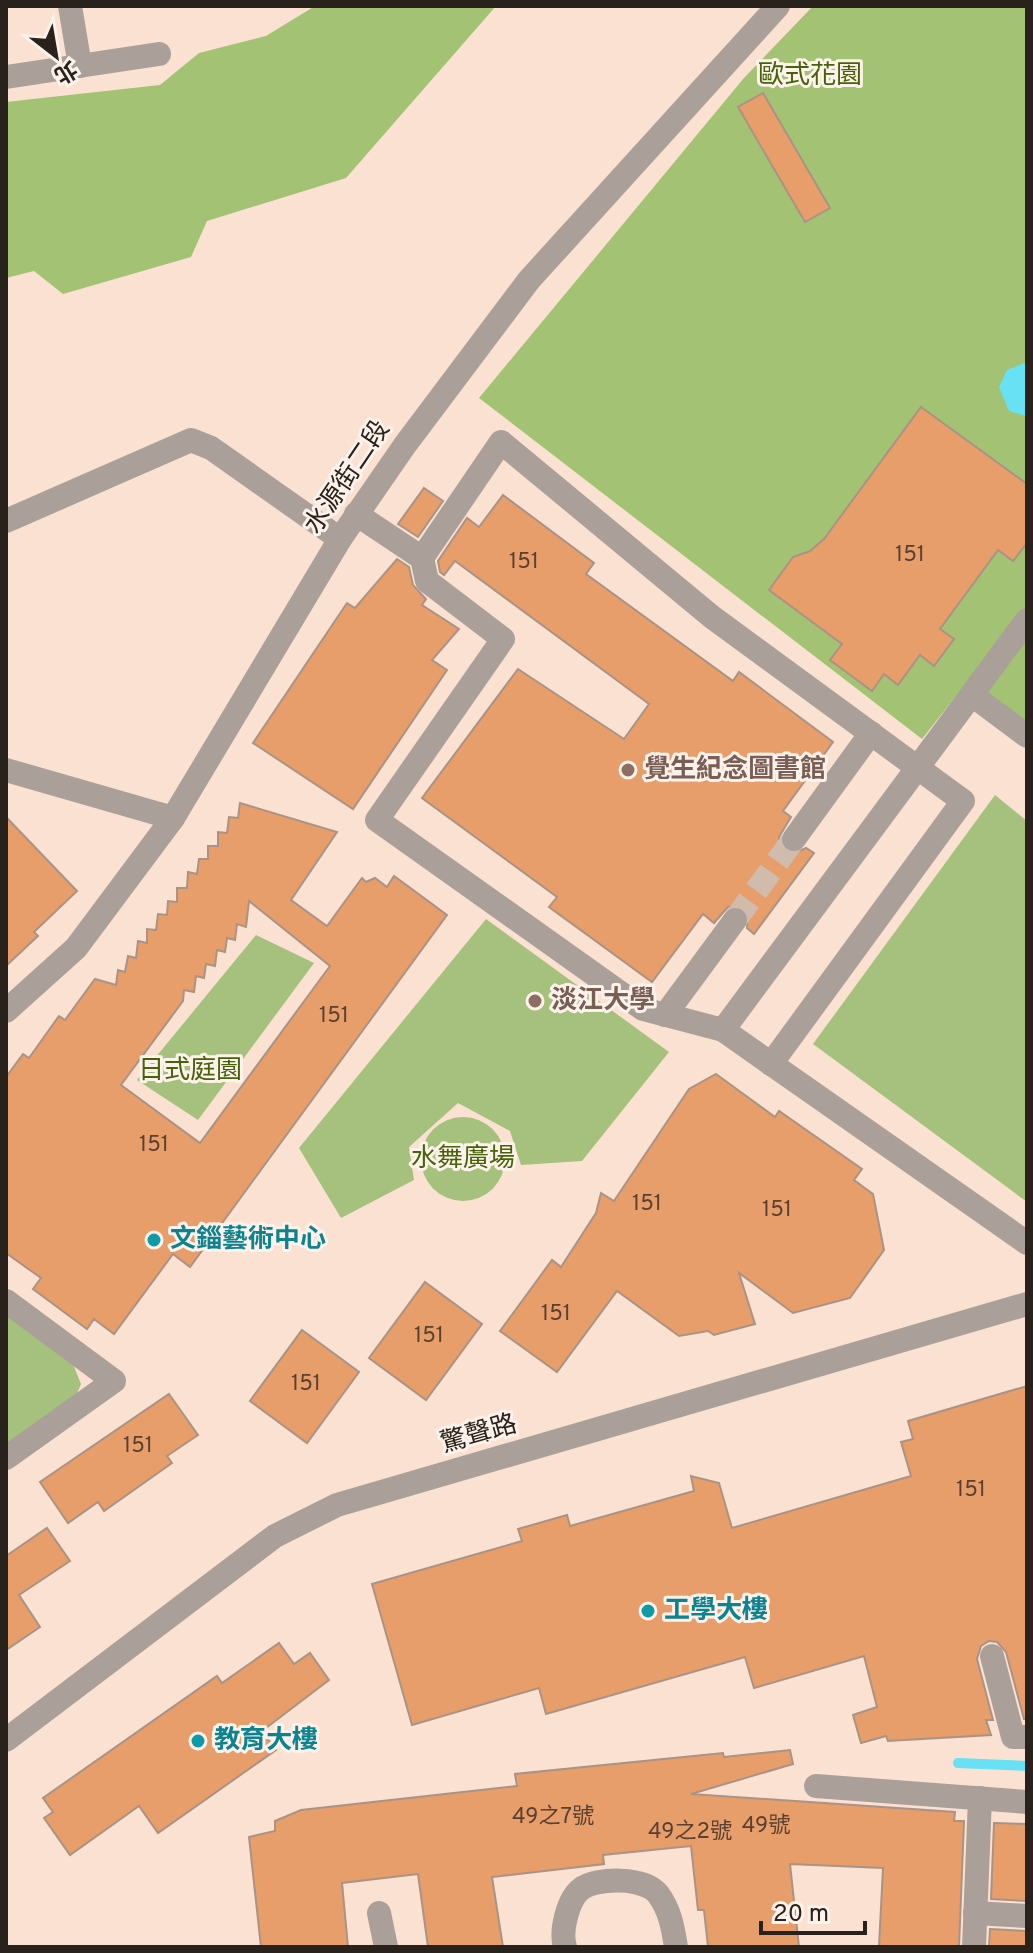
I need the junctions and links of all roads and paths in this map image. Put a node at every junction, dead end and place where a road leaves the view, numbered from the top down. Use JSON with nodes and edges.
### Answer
{"nodes":[{"id":1,"x":70,"y":6,"type":"edge"},
{"id":2,"x":778,"y":6,"type":"edge"},
{"id":3,"x":159,"y":54,"type":"dead end"},
{"id":4,"x":80,"y":66,"type":"junction"},
{"id":5,"x":6,"y":77,"type":"edge"},
{"id":6,"x":356,"y":514,"type":"junction"},
{"id":7,"x":6,"y":521,"type":"edge"},
{"id":8,"x":340,"y":539,"type":"junction"},
{"id":9,"x":422,"y":558,"type":"junction"},
{"id":10,"x":1027,"y":620,"type":"edge"},
{"id":11,"x":972,"y":695,"type":"junction"},
{"id":12,"x":871,"y":733,"type":"junction"},
{"id":13,"x":1027,"y":736,"type":"edge"},
{"id":14,"x":918,"y":768,"type":"junction"},
{"id":15,"x":6,"y":770,"type":"edge"},
{"id":16,"x":173,"y":818,"type":"junction"},
{"id":17,"x":794,"y":839,"type":"tunnel mouth"},
{"id":18,"x":735,"y":920,"type":"tunnel mouth"},
{"id":19,"x":6,"y":1011,"type":"edge"},
{"id":20,"x":665,"y":1015,"type":"junction"},
{"id":21,"x":723,"y":1030,"type":"junction"},
{"id":22,"x":771,"y":1064,"type":"junction"},
{"id":23,"x":1027,"y":1243,"type":"edge"},
{"id":24,"x":6,"y":1301,"type":"edge"},
{"id":25,"x":1027,"y":1304,"type":"edge"},
{"id":26,"x":6,"y":1458,"type":"edge"},
{"id":27,"x":992,"y":1656,"type":"dead end"},
{"id":28,"x":1027,"y":1737,"type":"edge"},
{"id":29,"x":6,"y":1740,"type":"edge"},
{"id":30,"x":816,"y":1786,"type":"dead end"},
{"id":31,"x":980,"y":1798,"type":"junction"},
{"id":32,"x":1027,"y":1802,"type":"edge"},
{"id":33,"x":379,"y":1913,"type":"dead end"},
{"id":34,"x":975,"y":1913,"type":"junction"},
{"id":35,"x":1027,"y":1916,"type":"edge"},
{"id":36,"x":386,"y":1947,"type":"edge"},
{"id":37,"x":565,"y":1947,"type":"edge"},
{"id":38,"x":676,"y":1947,"type":"edge"},
{"id":39,"x":974,"y":1947,"type":"edge"}],
"edges":[{"from":1,"to":4,"type":"street"},
{"from":2,"to":6,"type":"street","name":"水源街二段"},
{"from":3,"to":4,"type":"street"},
{"from":4,"to":5,"type":"street"},
{"from":6,"to":8,"type":"street","name":"水源街二段"},
{"from":6,"to":9,"type":"street"},
{"from":7,"to":8,"type":"street"},
{"from":8,"to":16,"type":"street","name":"水源街二段"},
{"from":9,"to":12,"type":"street"},
{"from":9,"to":20,"type":"street"},
{"from":10,"to":11,"type":"street"},
{"from":11,"to":13,"type":"street"},
{"from":11,"to":14,"type":"street"},
{"from":12,"to":14,"type":"street"},
{"from":12,"to":17,"type":"street"},
{"from":14,"to":21,"type":"street"},
{"from":14,"to":22,"type":"street"},
{"from":15,"to":16,"type":"street"},
{"from":16,"to":19,"type":"street","name":"水源街二段"},
{"from":18,"to":20,"type":"street"},
{"from":20,"to":21,"type":"street"},
{"from":21,"to":22,"type":"street"},
{"from":22,"to":23,"type":"street"},
{"from":24,"to":26,"type":"street"},
{"from":25,"to":29,"type":"street","name":"驚聲路"},
{"from":27,"to":28,"type":"street"},
{"from":30,"to":31,"type":"street"},
{"from":31,"to":32,"type":"street"},
{"from":31,"to":34,"type":"street"},
{"from":33,"to":36,"type":"street"},
{"from":34,"to":35,"type":"street"},
{"from":34,"to":39,"type":"street"},
{"from":37,"to":38,"type":"street"}]}
